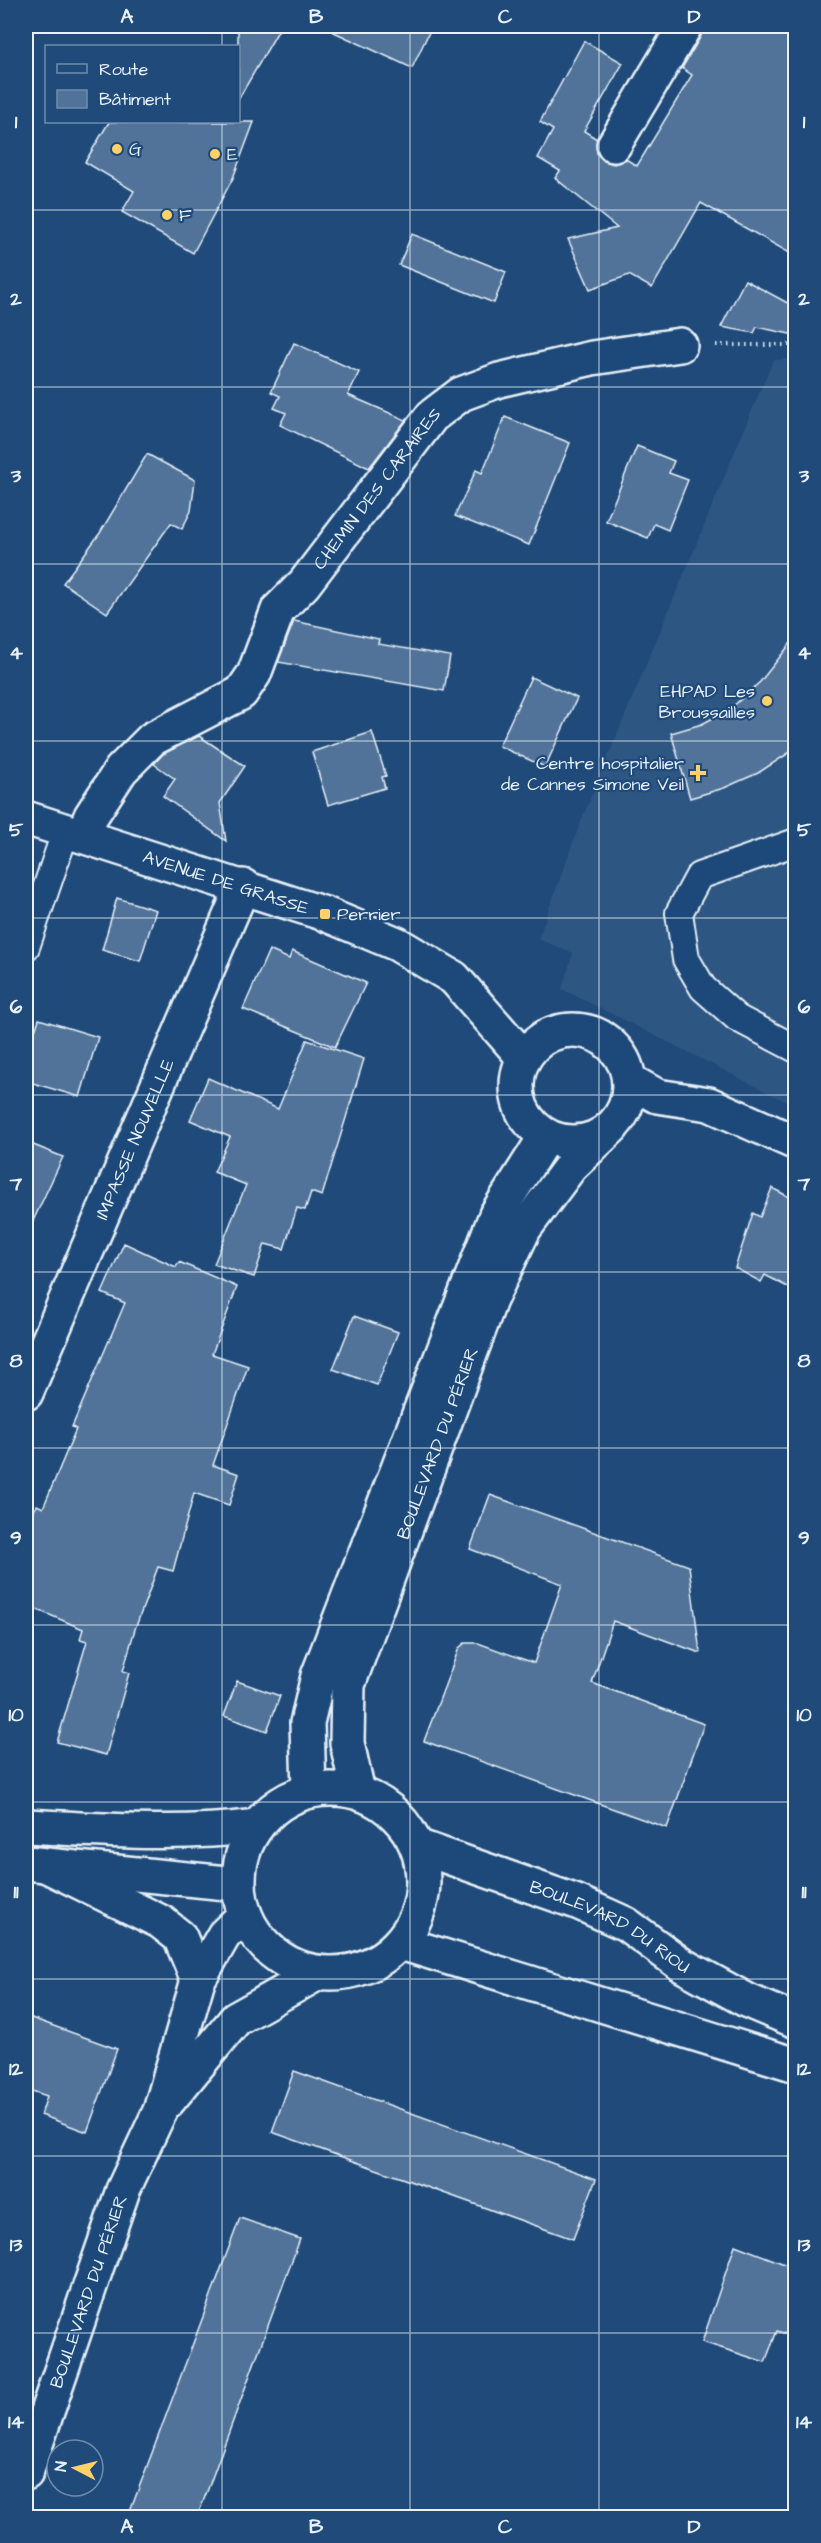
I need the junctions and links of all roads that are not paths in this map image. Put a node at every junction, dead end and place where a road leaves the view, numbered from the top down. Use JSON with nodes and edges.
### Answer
{"nodes":[{"id":1,"x":686,"y":26,"type":"edge"},
{"id":2,"x":614,"y":145,"type":"dead end"},
{"id":3,"x":680,"y":345,"type":"road end"},
{"id":4,"x":26,"y":818,"type":"edge"},
{"id":5,"x":75,"y":833,"type":"junction"},
{"id":6,"x":795,"y":842,"type":"edge"},
{"id":7,"x":243,"y":886,"type":"junction"},
{"id":8,"x":26,"y":947,"type":"edge"},
{"id":9,"x":795,"y":1049,"type":"edge"},
{"id":10,"x":524,"y":1058,"type":"junction"},
{"id":11,"x":630,"y":1082,"type":"junction"},
{"id":12,"x":612,"y":1127,"type":"junction"},
{"id":13,"x":546,"y":1136,"type":"junction"},
{"id":14,"x":795,"y":1143,"type":"edge"},
{"id":15,"x":26,"y":1393,"type":"edge"},
{"id":16,"x":309,"y":1791,"type":"junction"},
{"id":17,"x":358,"y":1792,"type":"junction"},
{"id":18,"x":26,"y":1826,"type":"edge"},
{"id":19,"x":256,"y":1826,"type":"junction"},
{"id":20,"x":417,"y":1846,"type":"junction"},
{"id":21,"x":34,"y":1864,"type":"edge"},
{"id":22,"x":241,"y":1900,"type":"junction"},
{"id":23,"x":401,"y":1943,"type":"junction"},
{"id":24,"x":318,"y":1973,"type":"junction"},
{"id":25,"x":198,"y":1980,"type":"junction"},
{"id":26,"x":795,"y":2021,"type":"edge"},
{"id":27,"x":795,"y":2065,"type":"edge"},
{"id":28,"x":160,"y":2111,"type":"junction"},
{"id":29,"x":26,"y":2474,"type":"edge"}],
"edges":[{"from":1,"to":2,"type":"street"},
{"from":3,"to":5,"type":"street","name":"CHEMIN DES CARAIRES"},
{"from":4,"to":5,"type":"street","name":"AVENUE DE GRASSE"},
{"from":5,"to":7,"type":"street","name":"AVENUE DE GRASSE"},
{"from":5,"to":8,"type":"lane"},
{"from":6,"to":9,"type":"lane"},
{"from":7,"to":10,"type":"street","name":"AVENUE DE GRASSE"},
{"from":7,"to":15,"type":"street","name":"IMPASSE NOUVELLE"},
{"from":10,"to":11,"type":"street"},
{"from":10,"to":13,"type":"street"},
{"from":11,"to":12,"type":"street"},
{"from":11,"to":14,"type":"street"},
{"from":12,"to":13,"type":"street"},
{"from":12,"to":17,"type":"street","name":"BOULEVARD DU PÉRIER"},
{"from":13,"to":16,"type":"street","name":"BOULEVARD DU PÉRIER"},
{"from":16,"to":17,"type":"street"},
{"from":16,"to":19,"type":"street"},
{"from":17,"to":20,"type":"street"},
{"from":18,"to":19,"type":"street"},
{"from":19,"to":22,"type":"street"},
{"from":20,"to":23,"type":"street"},
{"from":20,"to":26,"type":"street","name":"BOULEVARD DU RIOU"},
{"from":21,"to":22,"type":"street"},
{"from":21,"to":25,"type":"street"},
{"from":22,"to":24,"type":"street"},
{"from":22,"to":25,"type":"street"},
{"from":23,"to":24,"type":"street"},
{"from":23,"to":27,"type":"street"},
{"from":24,"to":28,"type":"street"},
{"from":25,"to":28,"type":"street"},
{"from":28,"to":29,"type":"street","name":"BOULEVARD DU PÉRIER"}]}
